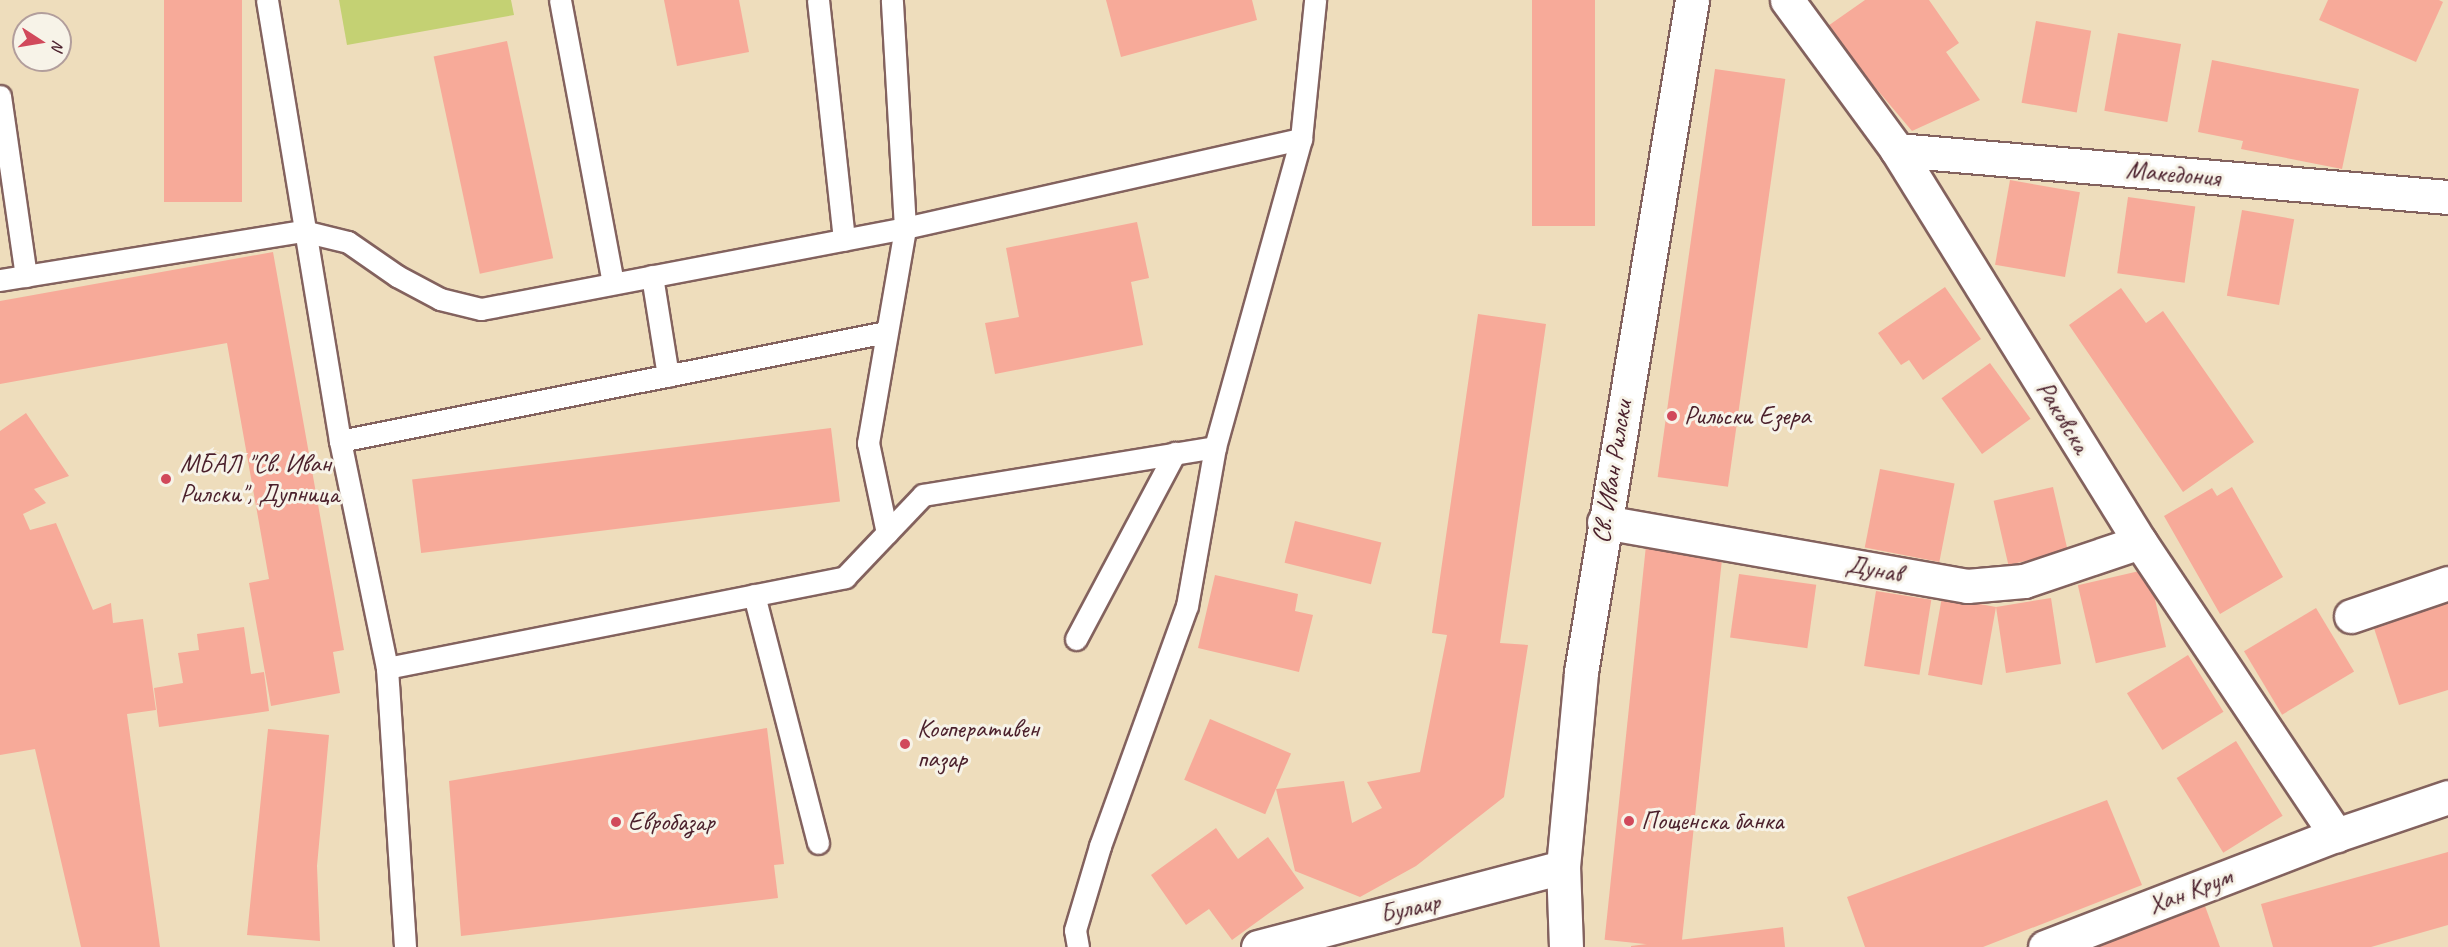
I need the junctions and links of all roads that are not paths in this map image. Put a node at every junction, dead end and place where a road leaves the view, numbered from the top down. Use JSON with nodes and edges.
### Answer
{"nodes":[{"id":1,"x":267,"y":0,"type":"edge"},
{"id":2,"x":560,"y":0,"type":"edge"},
{"id":3,"x":818,"y":0,"type":"edge"},
{"id":4,"x":891,"y":0,"type":"edge"},
{"id":5,"x":1315,"y":0,"type":"edge"},
{"id":6,"x":1692,"y":0,"type":"edge"},
{"id":7,"x":1787,"y":0,"type":"edge"},
{"id":8,"x":0,"y":96,"type":"edge"},
{"id":9,"x":1301,"y":139,"type":"junction"},
{"id":10,"x":1897,"y":150,"type":"junction"},
{"id":11,"x":2448,"y":197,"type":"edge"},
{"id":12,"x":905,"y":228,"type":"junction"},
{"id":13,"x":303,"y":231,"type":"junction"},
{"id":14,"x":844,"y":240,"type":"junction"},
{"id":15,"x":26,"y":276,"type":"junction"},
{"id":16,"x":652,"y":276,"type":"junction"},
{"id":17,"x":0,"y":280,"type":"edge"},
{"id":18,"x":613,"y":283,"type":"junction"},
{"id":19,"x":886,"y":332,"type":"junction"},
{"id":20,"x":668,"y":376,"type":"junction"},
{"id":21,"x":340,"y":441,"type":"junction"},
{"id":22,"x":1215,"y":447,"type":"junction"},
{"id":23,"x":1175,"y":453,"type":"junction"},
{"id":24,"x":1604,"y":522,"type":"junction"},
{"id":25,"x":887,"y":533,"type":"junction"},
{"id":26,"x":2140,"y":542,"type":"junction"},
{"id":27,"x":2448,"y":584,"type":"edge"},
{"id":28,"x":754,"y":595,"type":"junction"},
{"id":29,"x":2351,"y":616,"type":"dead end"},
{"id":30,"x":1076,"y":639,"type":"dead end"},
{"id":31,"x":387,"y":668,"type":"junction"},
{"id":32,"x":2448,"y":797,"type":"edge"},
{"id":33,"x":2336,"y":835,"type":"junction"},
{"id":34,"x":818,"y":843,"type":"dead end"},
{"id":35,"x":1563,"y":867,"type":"junction"},
{"id":36,"x":2048,"y":946,"type":"edge"},
{"id":37,"x":405,"y":947,"type":"edge"},
{"id":38,"x":1078,"y":947,"type":"edge"},
{"id":39,"x":1257,"y":947,"type":"edge"},
{"id":40,"x":1566,"y":947,"type":"edge"}],
"edges":[{"from":1,"to":13,"type":"lane"},
{"from":2,"to":18,"type":"lane"},
{"from":3,"to":14,"type":"lane"},
{"from":4,"to":12,"type":"lane"},
{"from":5,"to":9,"type":"lane"},
{"from":6,"to":24,"type":"street","name":"Св. Иван Рилски"},
{"from":7,"to":10,"type":"street","name":"Раковска"},
{"from":8,"to":15,"type":"lane"},
{"from":9,"to":12,"type":"lane"},
{"from":9,"to":22,"type":"lane"},
{"from":10,"to":11,"type":"street","name":"Македония"},
{"from":10,"to":26,"type":"street","name":"Раковска"},
{"from":12,"to":14,"type":"lane"},
{"from":12,"to":19,"type":"lane"},
{"from":13,"to":15,"type":"lane"},
{"from":13,"to":18,"type":"lane"},
{"from":13,"to":21,"type":"lane"},
{"from":14,"to":16,"type":"lane"},
{"from":15,"to":17,"type":"lane"},
{"from":16,"to":18,"type":"lane"},
{"from":16,"to":20,"type":"lane"},
{"from":19,"to":20,"type":"lane"},
{"from":19,"to":25,"type":"lane"},
{"from":20,"to":21,"type":"lane"},
{"from":21,"to":31,"type":"lane"},
{"from":22,"to":23,"type":"lane"},
{"from":22,"to":38,"type":"lane"},
{"from":23,"to":25,"type":"lane"},
{"from":23,"to":30,"type":"lane"},
{"from":24,"to":26,"type":"street","name":"Дунав"},
{"from":24,"to":35,"type":"street","name":"Св. Иван Рилски"},
{"from":25,"to":28,"type":"lane"},
{"from":26,"to":33,"type":"street","name":"Раковска"},
{"from":27,"to":29,"type":"street"},
{"from":28,"to":31,"type":"lane"},
{"from":28,"to":34,"type":"lane"},
{"from":31,"to":37,"type":"lane"},
{"from":32,"to":33,"type":"street","name":"Хан Крум"},
{"from":33,"to":36,"type":"street","name":"Хан Крум"},
{"from":35,"to":39,"type":"street","name":"Булаир"},
{"from":35,"to":40,"type":"street","name":"Св. Иван Рилски"}]}
